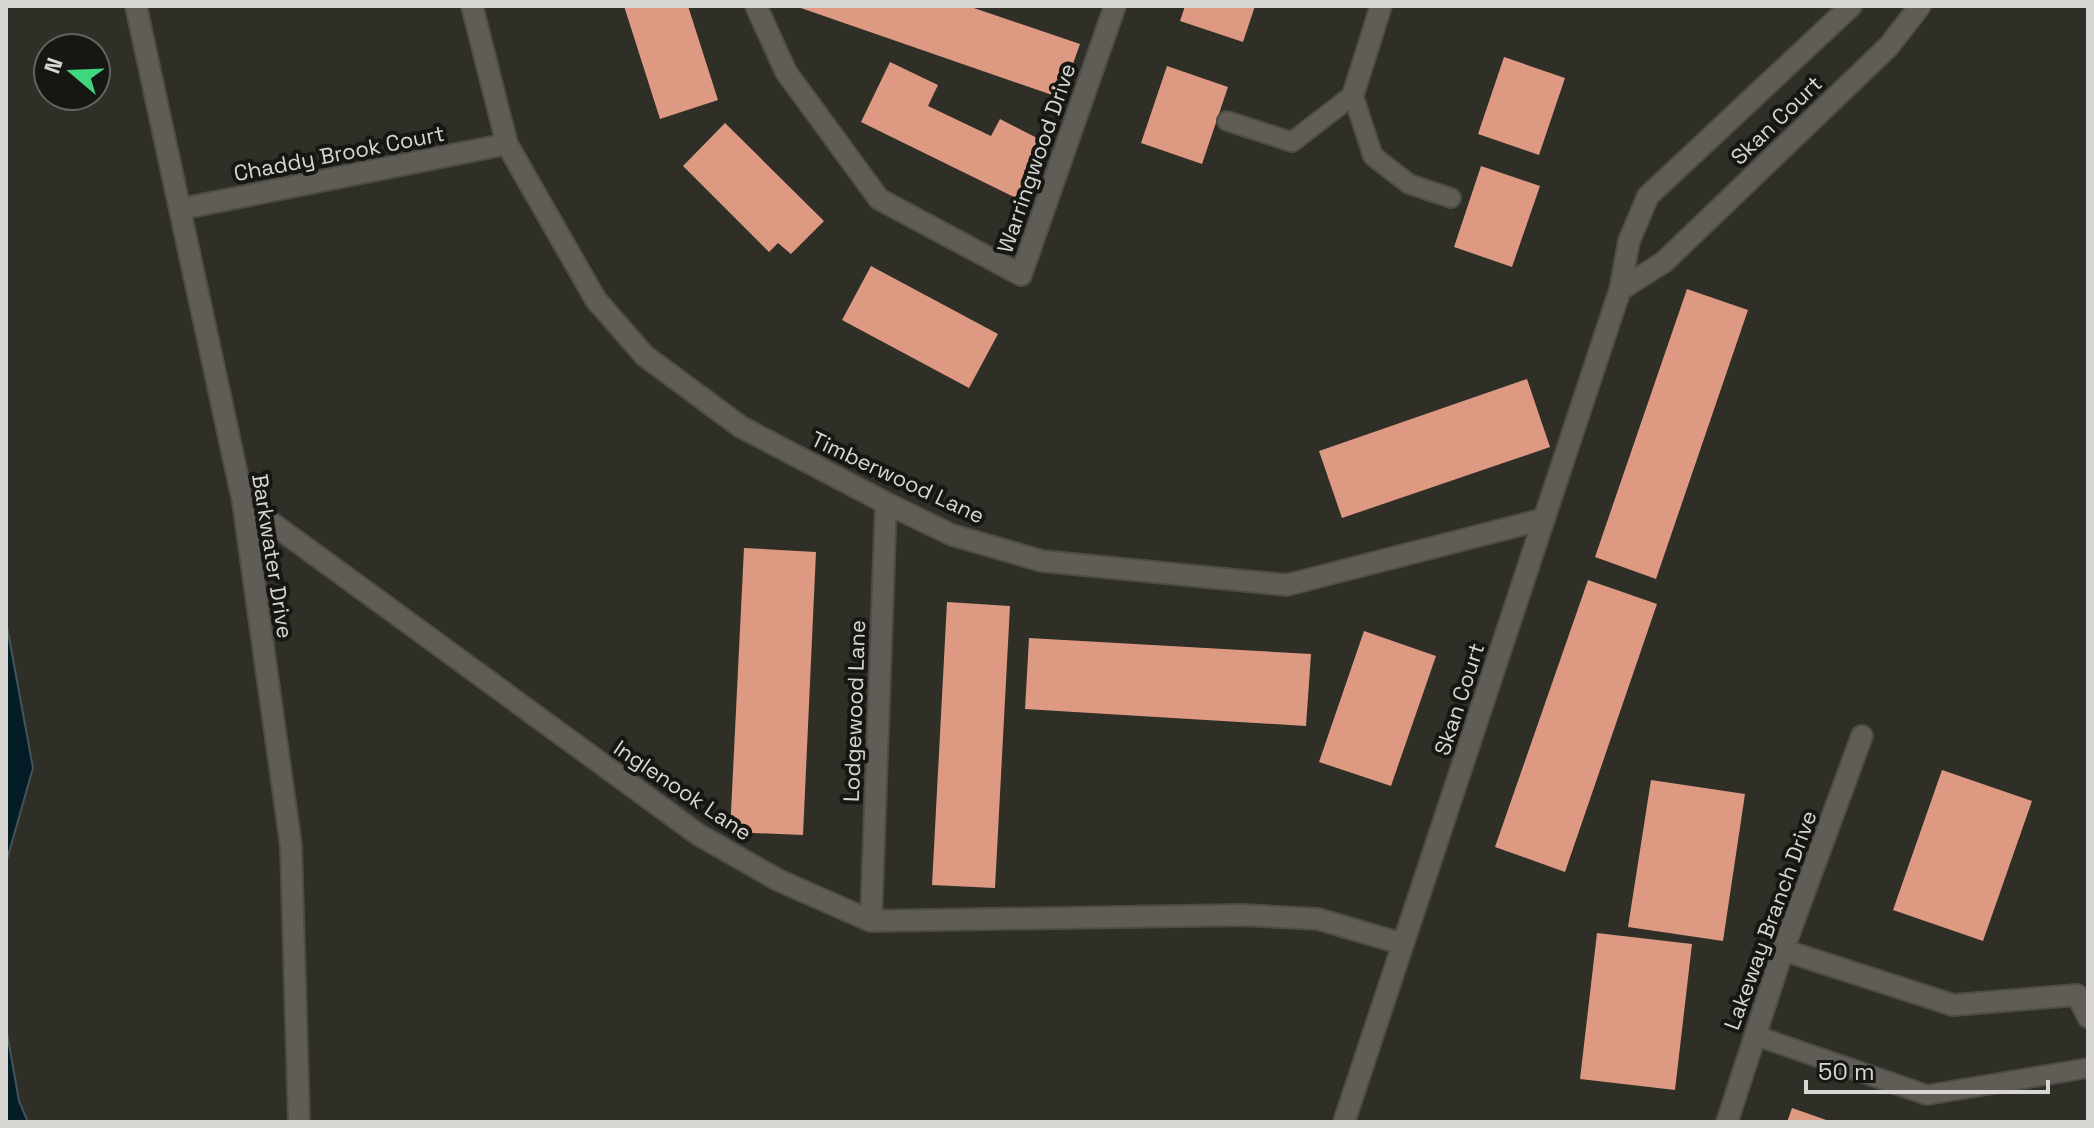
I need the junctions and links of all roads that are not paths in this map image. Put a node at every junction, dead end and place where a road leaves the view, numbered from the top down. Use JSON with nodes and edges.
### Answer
{"nodes":[{"id":1,"x":136,"y":6,"type":"edge"},
{"id":2,"x":472,"y":6,"type":"edge"},
{"id":3,"x":756,"y":6,"type":"edge"},
{"id":4,"x":1115,"y":6,"type":"edge"},
{"id":5,"x":1381,"y":6,"type":"edge"},
{"id":6,"x":1851,"y":6,"type":"edge"},
{"id":7,"x":1920,"y":6,"type":"edge"},
{"id":8,"x":1353,"y":95,"type":"junction"},
{"id":9,"x":1227,"y":121,"type":"dead end"},
{"id":10,"x":507,"y":144,"type":"junction"},
{"id":11,"x":1451,"y":198,"type":"dead end"},
{"id":12,"x":180,"y":209,"type":"junction"},
{"id":13,"x":1620,"y":290,"type":"junction"},
{"id":14,"x":243,"y":502,"type":"junction"},
{"id":15,"x":886,"y":503,"type":"junction"},
{"id":16,"x":1544,"y":519,"type":"junction"},
{"id":17,"x":1862,"y":736,"type":"dead end"},
{"id":18,"x":871,"y":921,"type":"junction"},
{"id":19,"x":1403,"y":944,"type":"junction"},
{"id":20,"x":1783,"y":950,"type":"junction"},
{"id":21,"x":2088,"y":1017,"type":"edge"},
{"id":22,"x":1754,"y":1035,"type":"junction"},
{"id":23,"x":2088,"y":1068,"type":"edge"},
{"id":24,"x":299,"y":1122,"type":"edge"},
{"id":25,"x":1344,"y":1122,"type":"edge"},
{"id":26,"x":1727,"y":1122,"type":"edge"}],
"edges":[{"from":1,"to":12,"type":"street","name":"Barkwater Drive"},
{"from":2,"to":10,"type":"street","name":"Timberwood Lane"},
{"from":3,"to":4,"type":"street","name":"Warringwood Drive"},
{"from":5,"to":8,"type":"street"},
{"from":6,"to":13,"type":"street","name":"Skan Court"},
{"from":7,"to":13,"type":"street","name":"Skan Court"},
{"from":8,"to":9,"type":"lane"},
{"from":8,"to":11,"type":"lane"},
{"from":10,"to":12,"type":"street","name":"Chaddy Brook Court"},
{"from":10,"to":15,"type":"street","name":"Timberwood Lane"},
{"from":12,"to":14,"type":"street","name":"Barkwater Drive"},
{"from":13,"to":16,"type":"street","name":"Skan Court"},
{"from":14,"to":18,"type":"street","name":"Inglenook Lane"},
{"from":14,"to":24,"type":"street","name":"Barkwater Drive"},
{"from":15,"to":16,"type":"street","name":"Timberwood Lane"},
{"from":15,"to":18,"type":"street","name":"Lodgewood Lane"},
{"from":16,"to":19,"type":"street","name":"Skan Court"},
{"from":17,"to":20,"type":"street","name":"Lakeway Branch Drive"},
{"from":18,"to":19,"type":"street","name":"Inglenook Lane"},
{"from":19,"to":25,"type":"street","name":"Skan Court"},
{"from":20,"to":21,"type":"street"},
{"from":20,"to":22,"type":"street","name":"Lakeway Branch Drive"},
{"from":22,"to":23,"type":"lane"},
{"from":22,"to":26,"type":"street","name":"Lakeway Branch Drive"}]}
